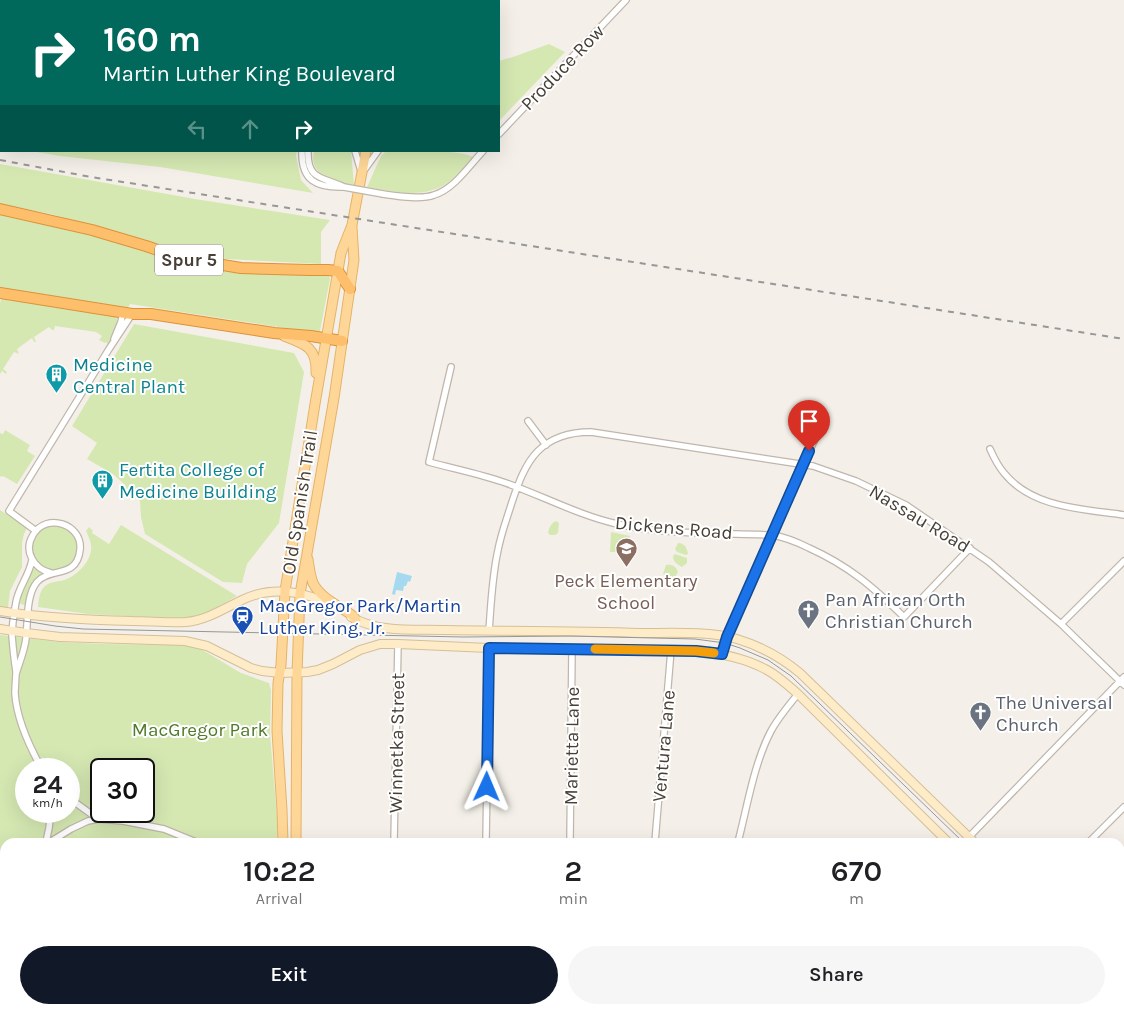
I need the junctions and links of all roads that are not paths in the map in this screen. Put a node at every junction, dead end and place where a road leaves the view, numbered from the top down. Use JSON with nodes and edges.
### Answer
{"nodes":[{"id":1,"x":626,"y":0,"type":"edge"},
{"id":2,"x":500,"y":133,"type":"edge"},
{"id":3,"x":302,"y":152,"type":"edge"},
{"id":4,"x":308,"y":152,"type":"edge"},
{"id":5,"x":355,"y":152,"type":"edge"},
{"id":6,"x":366,"y":152,"type":"edge"},
{"id":7,"x":377,"y":152,"type":"edge"},
{"id":8,"x":482,"y":152,"type":"edge"},
{"id":9,"x":362,"y":173,"type":"junction"},
{"id":10,"x":344,"y":187,"type":"junction"},
{"id":11,"x":0,"y":208,"type":"edge"},
{"id":12,"x":352,"y":225,"type":"junction"},
{"id":13,"x":338,"y":272,"type":"junction"},
{"id":14,"x":350,"y":289,"type":"junction"},
{"id":15,"x":0,"y":293,"type":"edge"},
{"id":16,"x":128,"y":313,"type":"junction"},
{"id":17,"x":274,"y":333,"type":"junction"},
{"id":18,"x":326,"y":338,"type":"junction"},
{"id":19,"x":342,"y":341,"type":"junction"},
{"id":20,"x":451,"y":367,"type":"dead end"},
{"id":21,"x":314,"y":404,"type":"junction"},
{"id":22,"x":528,"y":421,"type":"dead end"},
{"id":23,"x":825,"y":425,"type":"dead end"},
{"id":24,"x":546,"y":445,"type":"junction"},
{"id":25,"x":990,"y":450,"type":"dead end"},
{"id":26,"x":803,"y":464,"type":"junction"},
{"id":27,"x":517,"y":487,"type":"junction"},
{"id":28,"x":1124,"y":515,"type":"edge"},
{"id":29,"x":36,"y":531,"type":"junction"},
{"id":30,"x":772,"y":535,"type":"junction"},
{"id":31,"x":970,"y":548,"type":"junction"},
{"id":32,"x":307,"y":553,"type":"junction"},
{"id":33,"x":32,"y":559,"type":"junction"},
{"id":34,"x":1124,"y":561,"type":"edge"},
{"id":35,"x":51,"y":573,"type":"junction"},
{"id":36,"x":285,"y":591,"type":"junction"},
{"id":37,"x":300,"y":594,"type":"junction"},
{"id":38,"x":0,"y":611,"type":"edge"},
{"id":39,"x":15,"y":613,"type":"junction"},
{"id":40,"x":28,"y":615,"type":"junction"},
{"id":41,"x":356,"y":620,"type":"junction"},
{"id":42,"x":1061,"y":624,"type":"junction"},
{"id":43,"x":0,"y":629,"type":"edge"},
{"id":44,"x":12,"y":631,"type":"junction"},
{"id":45,"x":489,"y":631,"type":"junction"},
{"id":46,"x":26,"y":633,"type":"junction"},
{"id":47,"x":727,"y":637,"type":"junction"},
{"id":48,"x":398,"y":644,"type":"junction"},
{"id":49,"x":489,"y":648,"type":"junction"},
{"id":50,"x":572,"y":648,"type":"junction"},
{"id":51,"x":671,"y":650,"type":"junction"},
{"id":52,"x":722,"y":654,"type":"junction"},
{"id":53,"x":280,"y":673,"type":"junction"},
{"id":54,"x":297,"y":673,"type":"junction"},
{"id":55,"x":16,"y":674,"type":"junction"},
{"id":56,"x":1123,"y":681,"type":"edge"},
{"id":57,"x":798,"y":694,"type":"junction"},
{"id":58,"x":36,"y":758,"type":"edge"},
{"id":59,"x":1124,"y":807,"type":"edge"},
{"id":60,"x":90,"y":821,"type":"edge"},
{"id":61,"x":49,"y":823,"type":"edge"},
{"id":62,"x":133,"y":823,"type":"edge"},
{"id":63,"x":47,"y":838,"type":"edge"},
{"id":64,"x":56,"y":838,"type":"edge"},
{"id":65,"x":186,"y":838,"type":"edge"},
{"id":66,"x":283,"y":838,"type":"edge"},
{"id":67,"x":296,"y":838,"type":"edge"},
{"id":68,"x":394,"y":838,"type":"edge"},
{"id":69,"x":486,"y":838,"type":"edge"},
{"id":70,"x":570,"y":838,"type":"edge"},
{"id":71,"x":655,"y":838,"type":"edge"},
{"id":72,"x":739,"y":838,"type":"edge"},
{"id":73,"x":944,"y":838,"type":"edge"},
{"id":74,"x":969,"y":838,"type":"edge"},
{"id":75,"x":973,"y":838,"type":"edge"},
{"id":76,"x":1093,"y":838,"type":"edge"}],
"edges":[{"from":1,"to":2,"type":"street","name":"Produce Row"},
{"from":3,"to":10,"type":"street"},
{"from":4,"to":10,"type":"street"},
{"from":5,"to":9,"type":"street"},
{"from":6,"to":9,"type":"main road","name":"Old Spanish Trail"},
{"from":7,"to":9,"type":"street"},
{"from":8,"to":10,"type":"street","bridge":true},
{"from":9,"to":12,"type":"main road","name":"Old Spanish Trail"},
{"from":11,"to":13,"type":"highway","name":"Spur 5","number":"Spur 5"},
{"from":12,"to":13,"type":"main road","name":"Old Spanish Trail"},
{"from":12,"to":14,"type":"main road","name":"Old Spanish Trail"},
{"from":13,"to":14,"type":"highway"},
{"from":13,"to":18,"type":"main road","name":"Old Spanish Trail"},
{"from":14,"to":19,"type":"main road","name":"Old Spanish Trail"},
{"from":15,"to":16,"type":"highway"},
{"from":16,"to":17,"type":"highway"},
{"from":16,"to":29,"type":"street"},
{"from":17,"to":18,"type":"highway"},
{"from":17,"to":21,"type":"main road"},
{"from":18,"to":19,"type":"highway"},
{"from":18,"to":21,"type":"main road","name":"Old Spanish Trail"},
{"from":19,"to":32,"type":"main road","name":"Old Spanish Trail"},
{"from":20,"to":27,"type":"street","name":"Dickens Road"},
{"from":21,"to":36,"type":"main road","name":"Old Spanish Trail"},
{"from":22,"to":24,"type":"street"},
{"from":23,"to":26,"type":"street"},
{"from":24,"to":26,"type":"street","name":"Nassau Road"},
{"from":24,"to":27,"type":"street","name":"Nassau Road"},
{"from":25,"to":28,"type":"street"},
{"from":26,"to":30,"type":"street"},
{"from":26,"to":31,"type":"street","name":"Nassau Road"},
{"from":27,"to":30,"type":"street","name":"Dickens Road"},
{"from":27,"to":45,"type":"street","name":"Nassau Road"},
{"from":29,"to":33,"type":"street"},
{"from":29,"to":35,"type":"street"},
{"from":30,"to":31,"type":"street","name":"Dickens Road"},
{"from":30,"to":47,"type":"street"},
{"from":31,"to":42,"type":"street","name":"Nassau Road"},
{"from":32,"to":37,"type":"main road","name":"Old Spanish Trail"},
{"from":32,"to":41,"type":"main road"},
{"from":33,"to":35,"type":"street"},
{"from":33,"to":39,"type":"street"},
{"from":34,"to":42,"type":"street"},
{"from":35,"to":40,"type":"street"},
{"from":36,"to":37,"type":"main road"},
{"from":36,"to":40,"type":"main road"},
{"from":36,"to":53,"type":"main road","name":"Old Spanish Trail"},
{"from":37,"to":41,"type":"main road"},
{"from":37,"to":54,"type":"main road","name":"Old Spanish Trail"},
{"from":38,"to":39,"type":"main road"},
{"from":39,"to":40,"type":"main road"},
{"from":39,"to":44,"type":"street"},
{"from":40,"to":46,"type":"street"},
{"from":41,"to":45,"type":"main road"},
{"from":42,"to":56,"type":"street","name":"Nassau Road"},
{"from":43,"to":44,"type":"main road"},
{"from":44,"to":46,"type":"main road"},
{"from":44,"to":55,"type":"street"},
{"from":45,"to":47,"type":"main road"},
{"from":46,"to":53,"type":"main road"},
{"from":46,"to":55,"type":"street"},
{"from":47,"to":52,"type":"street"},
{"from":47,"to":74,"type":"main road"},
{"from":48,"to":49,"type":"main road"},
{"from":48,"to":54,"type":"main road"},
{"from":48,"to":68,"type":"street","name":"Winnetka Street"},
{"from":49,"to":50,"type":"main road"},
{"from":49,"to":69,"type":"street"},
{"from":50,"to":51,"type":"main road"},
{"from":50,"to":70,"type":"street","name":"Marietta Lane"},
{"from":51,"to":52,"type":"main road"},
{"from":51,"to":71,"type":"street","name":"Ventura Lane"},
{"from":52,"to":57,"type":"main road"},
{"from":53,"to":54,"type":"main road"},
{"from":53,"to":66,"type":"main road","name":"Old Spanish Trail"},
{"from":54,"to":67,"type":"main road","name":"Old Spanish Trail"},
{"from":55,"to":58,"type":"street"},
{"from":56,"to":75,"type":"street"},
{"from":57,"to":72,"type":"street"},
{"from":57,"to":73,"type":"main road"},
{"from":59,"to":76,"type":"street"},
{"from":60,"to":64,"type":"street"},
{"from":61,"to":63,"type":"street"},
{"from":62,"to":65,"type":"street"}]}
